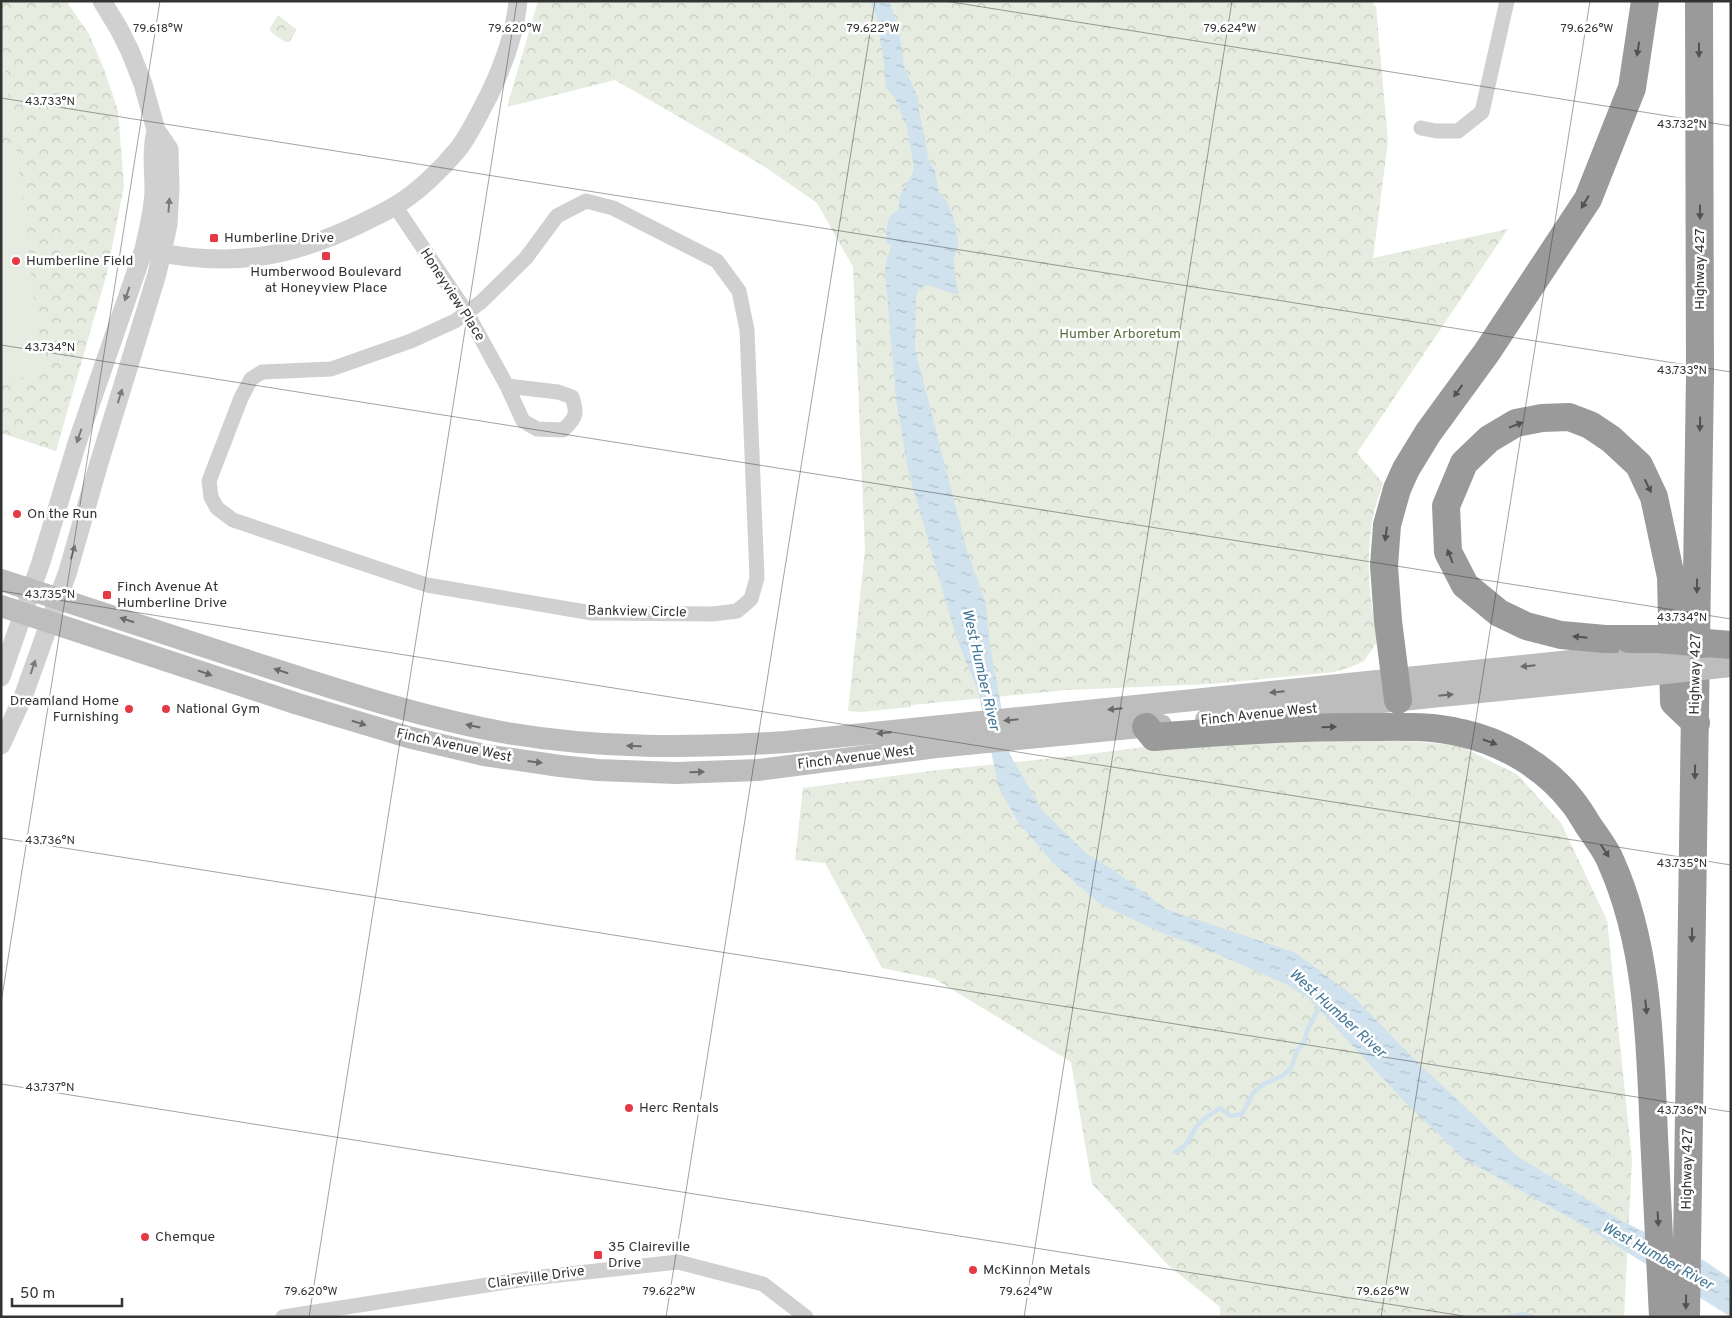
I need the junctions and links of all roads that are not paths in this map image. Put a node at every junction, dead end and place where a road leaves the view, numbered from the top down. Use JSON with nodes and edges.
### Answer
{"nodes":[{"id":1,"x":102,"y":1,"type":"edge"},
{"id":2,"x":518,"y":1,"type":"edge"},
{"id":3,"x":1507,"y":1,"type":"edge"},
{"id":4,"x":1645,"y":1,"type":"edge"},
{"id":5,"x":1698,"y":1,"type":"edge"},
{"id":6,"x":1421,"y":128,"type":"dead end"},
{"id":7,"x":156,"y":130,"type":"junction"},
{"id":8,"x":395,"y":206,"type":"junction"},
{"id":9,"x":144,"y":249,"type":"junction"},
{"id":10,"x":163,"y":253,"type":"junction"},
{"id":11,"x":467,"y":313,"type":"junction"},
{"id":12,"x":507,"y":386,"type":"dead end"},
{"id":13,"x":1,"y":580,"type":"edge"},
{"id":14,"x":31,"y":589,"type":"junction"},
{"id":15,"x":58,"y":598,"type":"junction"},
{"id":16,"x":1,"y":606,"type":"edge"},
{"id":17,"x":23,"y":614,"type":"junction"},
{"id":18,"x":49,"y":623,"type":"junction"},
{"id":19,"x":1731,"y":645,"type":"edge"},
{"id":20,"x":1629,"y":657,"type":"junction"},
{"id":21,"x":1731,"y":666,"type":"edge"},
{"id":22,"x":1701,"y":670,"type":"junction"},
{"id":23,"x":1731,"y":671,"type":"edge"},
{"id":24,"x":1,"y":677,"type":"edge"},
{"id":25,"x":1396,"y":690,"type":"junction"},
{"id":26,"x":1062,"y":724,"type":"junction"},
{"id":27,"x":1696,"y":724,"type":"junction"},
{"id":28,"x":1146,"y":727,"type":"junction"},
{"id":29,"x":935,"y":738,"type":"junction"},
{"id":30,"x":1,"y":745,"type":"edge"},
{"id":31,"x":283,"y":1317,"type":"edge"},
{"id":32,"x":806,"y":1317,"type":"edge"},
{"id":33,"x":1663,"y":1317,"type":"edge"},
{"id":34,"x":1686,"y":1317,"type":"edge"}],
"edges":[{"from":1,"to":7,"type":"street"},
{"from":2,"to":8,"type":"street"},
{"from":3,"to":6,"type":"street"},
{"from":4,"to":25,"type":"highway","one_way":true},
{"from":5,"to":27,"type":"highway","name":"Highway 427","one_way":true},
{"from":7,"to":9,"type":"street"},
{"from":10,"to":7,"type":"street","one_way":true},
{"from":8,"to":10,"type":"street"},
{"from":8,"to":11,"type":"street","name":"Honeyview Place"},
{"from":9,"to":10,"type":"street"},
{"from":9,"to":14,"type":"street","one_way":true},
{"from":15,"to":10,"type":"street","one_way":true},
{"from":11,"to":11,"type":"street","name":"Bankview Circle"},
{"from":11,"to":12,"type":"street","name":"Honeyview Place"},
{"from":13,"to":14,"type":"main road","name":"Finch Avenue West"},
{"from":14,"to":15,"type":"main road","name":"Finch Avenue West"},
{"from":14,"to":17,"type":"street"},
{"from":15,"to":18,"type":"street"},
{"from":29,"to":15,"type":"main road","name":"Finch Avenue West","one_way":true},
{"from":16,"to":17,"type":"main road","name":"Finch Avenue West"},
{"from":17,"to":18,"type":"main road","name":"Finch Avenue West"},
{"from":17,"to":24,"type":"street"},
{"from":18,"to":29,"type":"main road","name":"Finch Avenue West","one_way":true},
{"from":30,"to":18,"type":"street","one_way":true},
{"from":19,"to":20,"type":"highway","bridge":true},
{"from":20,"to":22,"type":"main road","name":"Finch Avenue West","bridge":true},
{"from":20,"to":25,"type":"main road","name":"Finch Avenue West"},
{"from":20,"to":27,"type":"highway","one_way":true},
{"from":21,"to":22,"type":"main road","name":"Finch Avenue West","bridge":true},
{"from":22,"to":23,"type":"highway","bridge":true},
{"from":25,"to":26,"type":"main road","name":"Finch Avenue West","one_way":true},
{"from":25,"to":28,"type":"main road","name":"Finch Avenue West"},
{"from":26,"to":28,"type":"main road","name":"Finch Avenue West"},
{"from":26,"to":29,"type":"main road","name":"Finch Avenue West"},
{"from":27,"to":34,"type":"highway","name":"Highway 427","one_way":true},
{"from":28,"to":33,"type":"highway","one_way":true},
{"from":31,"to":32,"type":"street","name":"Claireville Drive"}]}
